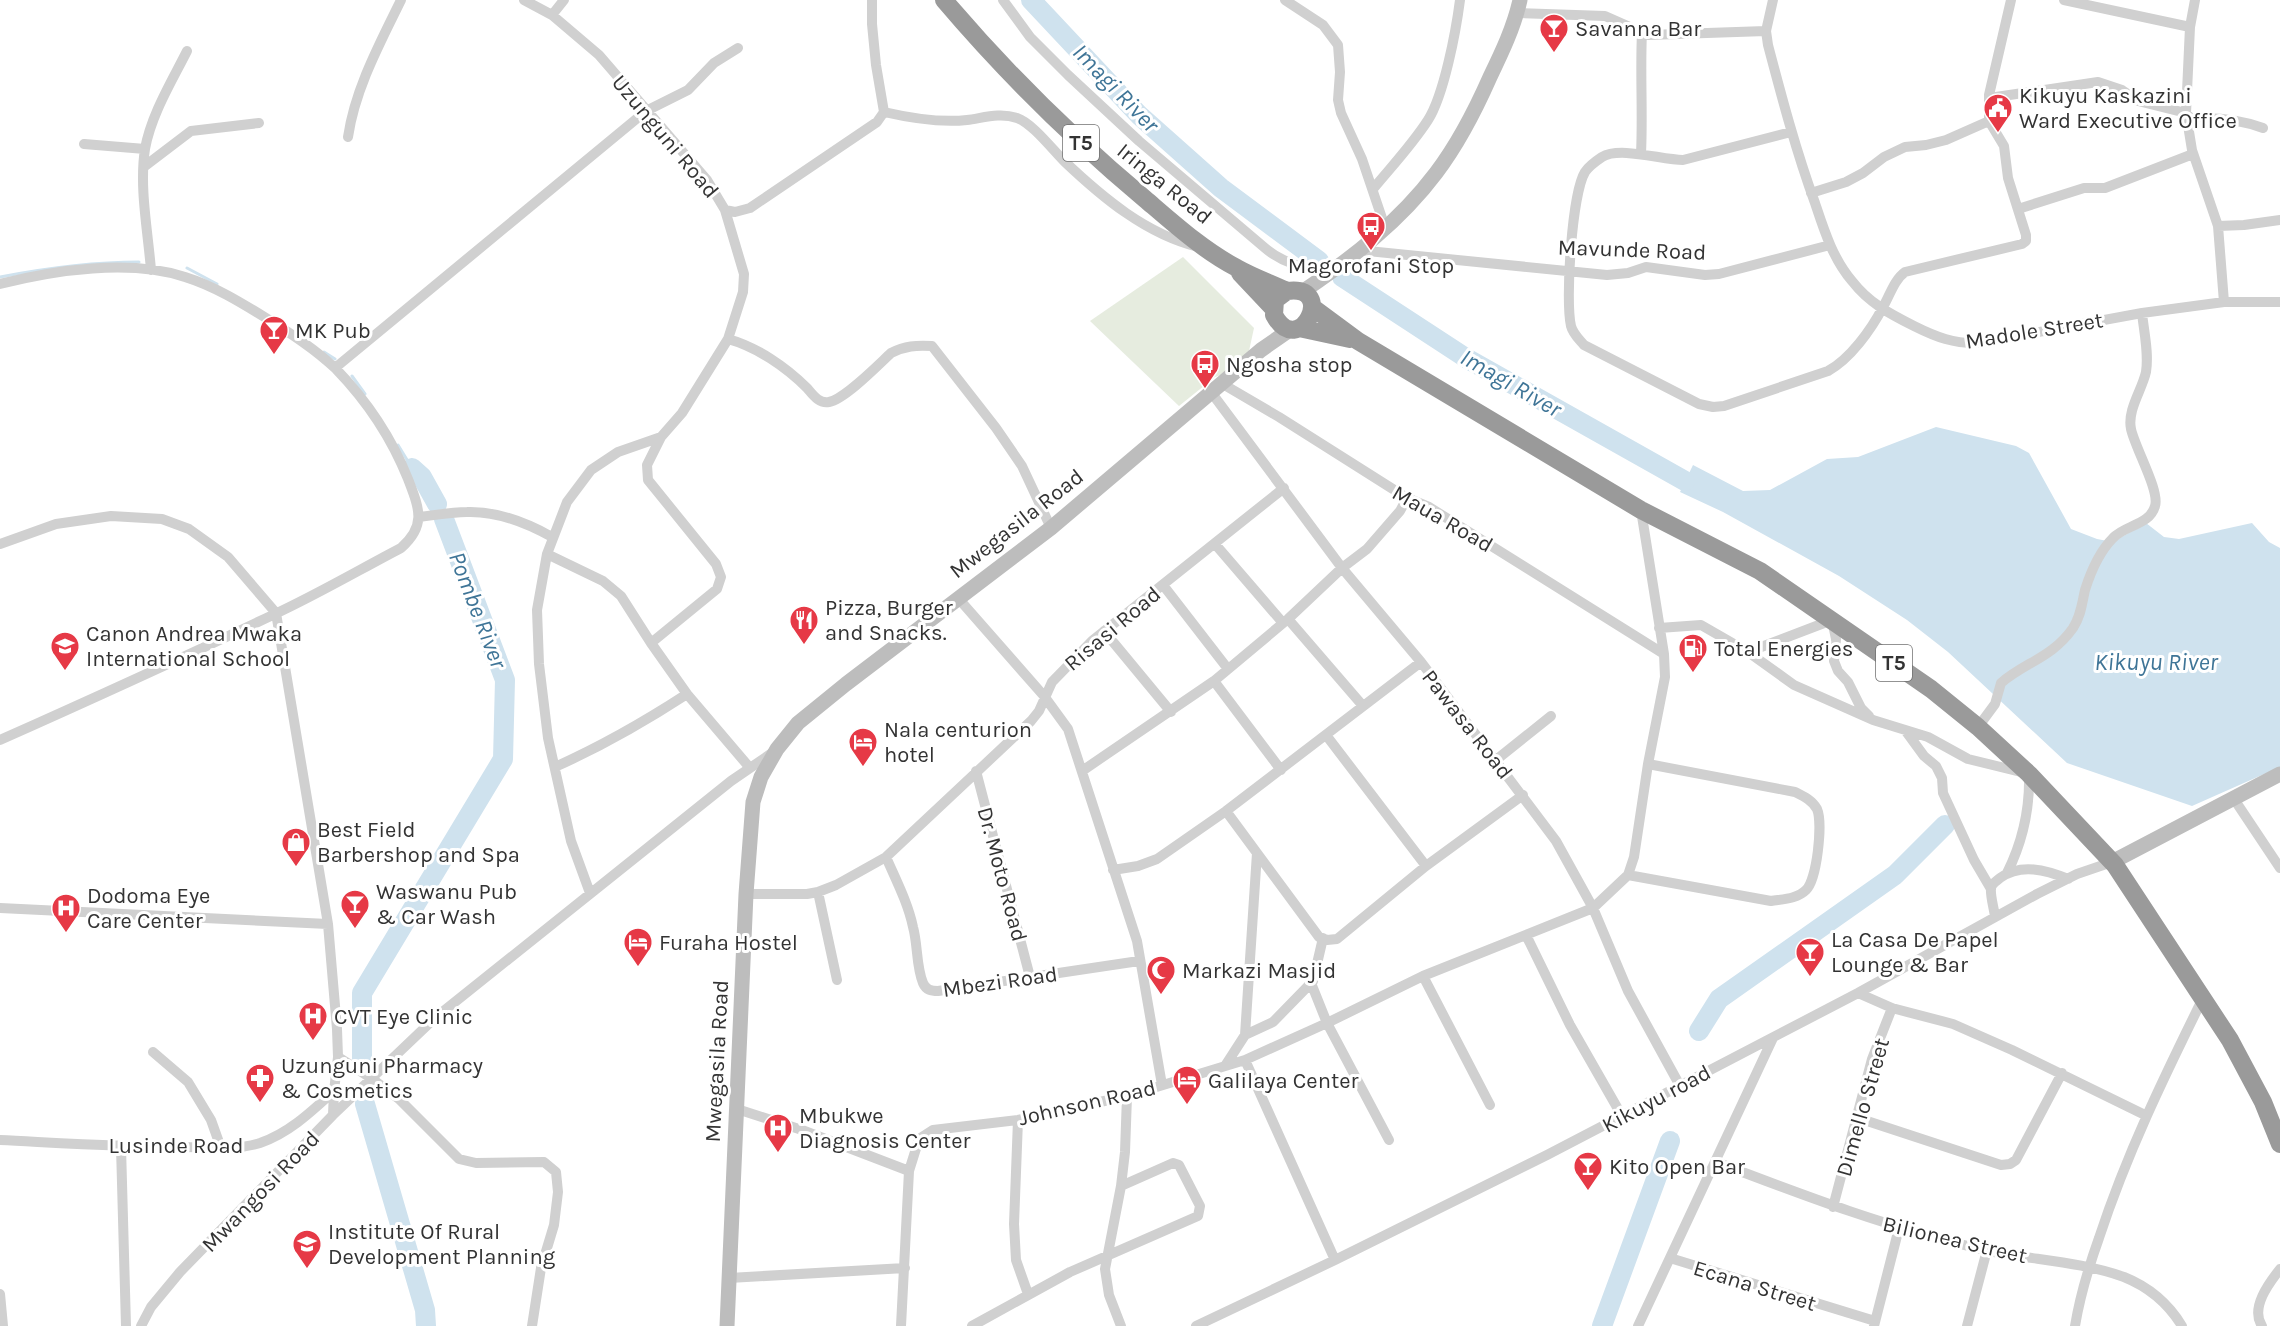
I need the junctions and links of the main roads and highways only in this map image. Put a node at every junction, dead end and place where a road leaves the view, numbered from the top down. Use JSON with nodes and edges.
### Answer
{"nodes":[{"id":1,"x":944,"y":0,"type":"edge"},
{"id":2,"x":1235,"y":267,"type":"junction"},
{"id":3,"x":1303,"y":298,"type":"junction"},
{"id":4,"x":1273,"y":312,"type":"junction"},
{"id":5,"x":1295,"y":329,"type":"junction"},
{"id":6,"x":1358,"y":341,"type":"junction"},
{"id":7,"x":2280,"y":1144,"type":"edge"}],
"edges":[{"from":1,"to":2,"type":"highway","name":"Iringa Road","number":"T5"},
{"from":2,"to":3,"type":"highway","number":"T5"},
{"from":2,"to":4,"type":"highway","number":"T5"},
{"from":3,"to":4,"type":"highway"},
{"from":3,"to":5,"type":"highway"},
{"from":3,"to":6,"type":"highway","number":"T5"},
{"from":4,"to":5,"type":"highway","number":"T5"},
{"from":5,"to":6,"type":"highway","number":"T5"},
{"from":6,"to":7,"type":"highway","number":"T5"}]}
